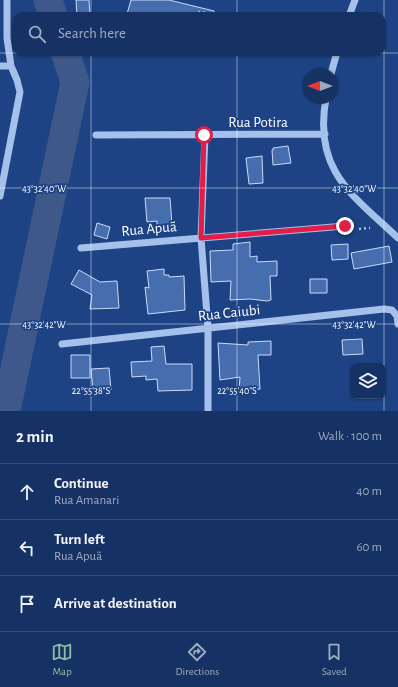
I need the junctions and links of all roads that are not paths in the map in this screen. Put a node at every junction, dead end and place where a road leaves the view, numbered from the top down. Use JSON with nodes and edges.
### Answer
{"nodes":[{"id":1,"x":7,"y":0,"type":"edge"},
{"id":2,"x":355,"y":0,"type":"edge"},
{"id":3,"x":351,"y":12,"type":"edge"},
{"id":4,"x":336,"y":56,"type":"edge"},
{"id":5,"x":0,"y":66,"type":"edge"},
{"id":6,"x":11,"y":66,"type":"junction"},
{"id":7,"x":333,"y":68,"type":"edge"},
{"id":8,"x":325,"y":104,"type":"edge"},
{"id":9,"x":324,"y":134,"type":"junction"},
{"id":10,"x":96,"y":135,"type":"dead end"},
{"id":11,"x":204,"y":135,"type":"junction"},
{"id":12,"x":0,"y":196,"type":"edge"},
{"id":13,"x":348,"y":229,"type":"road end"},
{"id":14,"x":201,"y":238,"type":"junction"},
{"id":15,"x":398,"y":238,"type":"edge"},
{"id":16,"x":81,"y":248,"type":"dead end"},
{"id":17,"x":398,"y":324,"type":"edge"},
{"id":18,"x":208,"y":328,"type":"junction"},
{"id":19,"x":62,"y":344,"type":"dead end"},
{"id":20,"x":208,"y":411,"type":"edge"}],
"edges":[{"from":1,"to":6,"type":"street"},
{"from":2,"to":3,"type":"street"},
{"from":4,"to":7,"type":"street"},
{"from":5,"to":6,"type":"street"},
{"from":6,"to":12,"type":"street"},
{"from":8,"to":9,"type":"street"},
{"from":9,"to":11,"type":"street","name":"Rua Potira"},
{"from":9,"to":15,"type":"street"},
{"from":10,"to":11,"type":"street","name":"Rua Potira"},
{"from":11,"to":14,"type":"street"},
{"from":13,"to":14,"type":"street","name":"Rua Apuã"},
{"from":14,"to":16,"type":"street","name":"Rua Apuã"},
{"from":14,"to":18,"type":"street"},
{"from":17,"to":18,"type":"street","name":"Rua Caiubi"},
{"from":18,"to":19,"type":"street","name":"Rua Caiubi"},
{"from":18,"to":20,"type":"street"}]}
